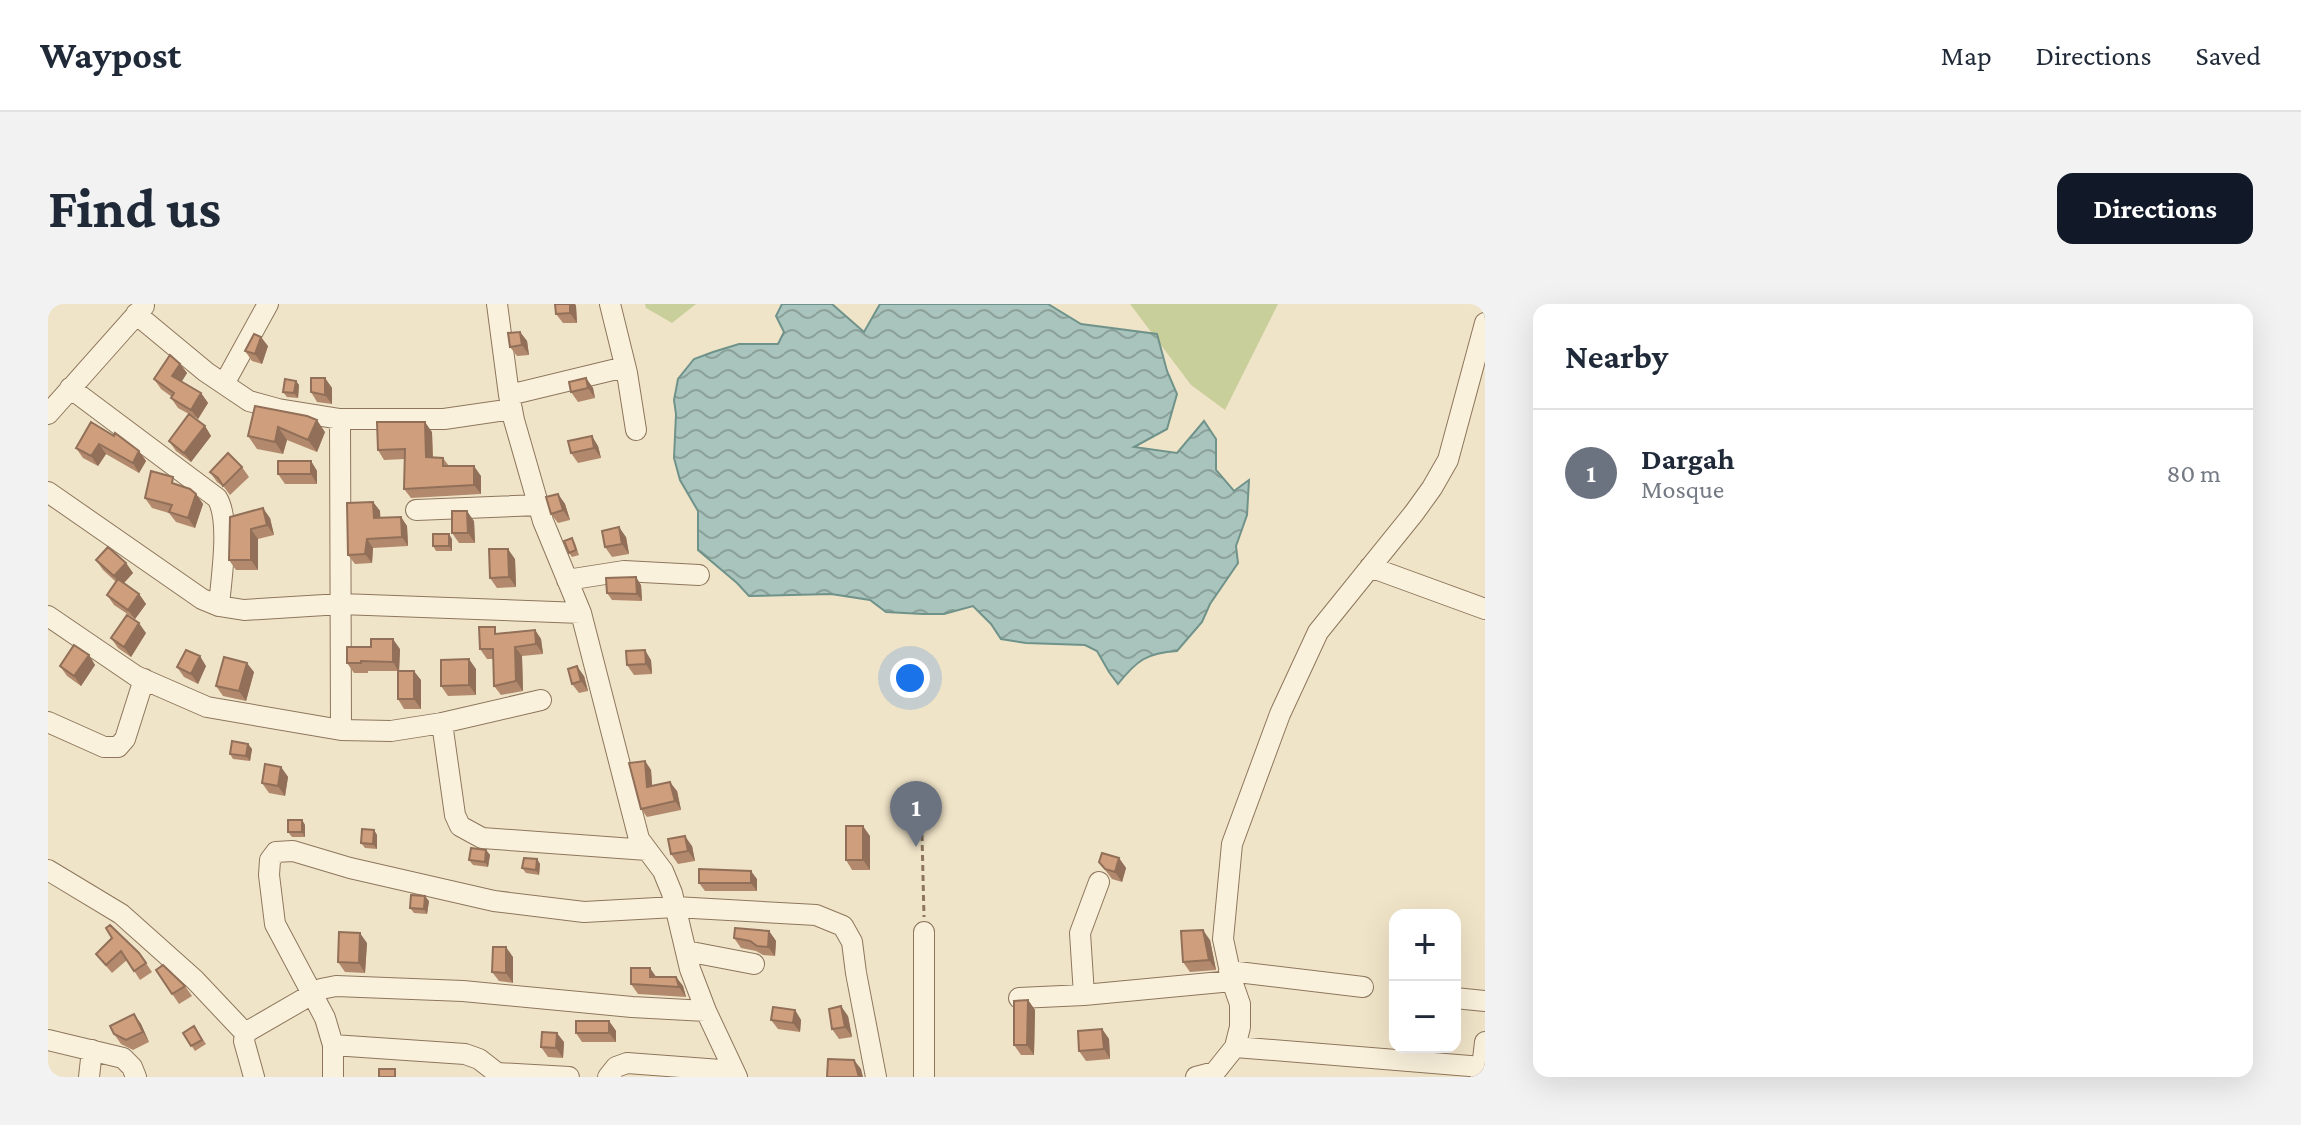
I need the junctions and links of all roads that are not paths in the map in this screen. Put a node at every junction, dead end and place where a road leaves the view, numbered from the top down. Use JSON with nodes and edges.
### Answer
{"nodes":[{"id":1,"x":268,"y":304,"type":"edge"},
{"id":2,"x":497,"y":304,"type":"edge"},
{"id":3,"x":610,"y":304,"type":"edge"},
{"id":4,"x":141,"y":309,"type":"edge"},
{"id":5,"x":1485,"y":323,"type":"edge"},
{"id":6,"x":625,"y":367,"type":"junction"},
{"id":7,"x":224,"y":384,"type":"junction"},
{"id":8,"x":70,"y":388,"type":"junction"},
{"id":9,"x":510,"y":402,"type":"junction"},
{"id":10,"x":48,"y":414,"type":"edge"},
{"id":11,"x":340,"y":419,"type":"junction"},
{"id":12,"x":636,"y":430,"type":"dead end"},
{"id":13,"x":48,"y":492,"type":"edge"},
{"id":14,"x":538,"y":505,"type":"junction"},
{"id":15,"x":416,"y":510,"type":"dead end"},
{"id":16,"x":1370,"y":567,"type":"junction"},
{"id":17,"x":699,"y":575,"type":"dead end"},
{"id":18,"x":567,"y":580,"type":"junction"},
{"id":19,"x":341,"y":604,"type":"junction"},
{"id":20,"x":219,"y":606,"type":"junction"},
{"id":21,"x":1485,"y":609,"type":"edge"},
{"id":22,"x":581,"y":613,"type":"junction"},
{"id":23,"x":48,"y":616,"type":"edge"},
{"id":24,"x":144,"y":679,"type":"junction"},
{"id":25,"x":541,"y":700,"type":"dead end"},
{"id":26,"x":48,"y":722,"type":"edge"},
{"id":27,"x":442,"y":723,"type":"junction"},
{"id":28,"x":341,"y":730,"type":"junction"},
{"id":29,"x":647,"y":850,"type":"junction"},
{"id":30,"x":48,"y":870,"type":"edge"},
{"id":31,"x":1099,"y":882,"type":"dead end"},
{"id":32,"x":675,"y":907,"type":"junction"},
{"id":33,"x":924,"y":932,"type":"road end"},
{"id":34,"x":686,"y":951,"type":"junction"},
{"id":35,"x":754,"y":964,"type":"dead end"},
{"id":36,"x":1231,"y":976,"type":"junction"},
{"id":37,"x":1363,"y":987,"type":"dead end"},
{"id":38,"x":312,"y":994,"type":"junction"},
{"id":39,"x":1084,"y":995,"type":"junction"},
{"id":40,"x":1019,"y":998,"type":"edge"},
{"id":41,"x":1461,"y":999,"type":"edge"},
{"id":42,"x":1485,"y":1001,"type":"edge"},
{"id":43,"x":706,"y":1011,"type":"junction"},
{"id":44,"x":245,"y":1033,"type":"junction"},
{"id":45,"x":48,"y":1040,"type":"edge"},
{"id":46,"x":1485,"y":1042,"type":"edge"},
{"id":47,"x":333,"y":1045,"type":"junction"},
{"id":48,"x":1235,"y":1047,"type":"junction"},
{"id":49,"x":92,"y":1050,"type":"junction"},
{"id":50,"x":1483,"y":1063,"type":"edge"},
{"id":51,"x":736,"y":1074,"type":"edge"},
{"id":52,"x":89,"y":1077,"type":"edge"},
{"id":53,"x":136,"y":1077,"type":"edge"},
{"id":54,"x":254,"y":1077,"type":"edge"},
{"id":55,"x":333,"y":1077,"type":"edge"},
{"id":56,"x":569,"y":1077,"type":"edge"},
{"id":57,"x":608,"y":1077,"type":"edge"},
{"id":58,"x":876,"y":1077,"type":"edge"},
{"id":59,"x":924,"y":1077,"type":"edge"},
{"id":60,"x":1196,"y":1077,"type":"edge"}],
"edges":[{"from":1,"to":7,"type":"street"},
{"from":2,"to":9,"type":"street"},
{"from":3,"to":6,"type":"street"},
{"from":4,"to":7,"type":"street"},
{"from":4,"to":8,"type":"street"},
{"from":5,"to":16,"type":"street"},
{"from":6,"to":9,"type":"street"},
{"from":6,"to":12,"type":"street"},
{"from":7,"to":11,"type":"street"},
{"from":8,"to":10,"type":"street"},
{"from":8,"to":20,"type":"street"},
{"from":9,"to":11,"type":"street"},
{"from":9,"to":14,"type":"street"},
{"from":11,"to":19,"type":"street"},
{"from":13,"to":20,"type":"street"},
{"from":14,"to":15,"type":"street"},
{"from":14,"to":18,"type":"street"},
{"from":16,"to":21,"type":"street"},
{"from":16,"to":36,"type":"street"},
{"from":17,"to":18,"type":"street"},
{"from":18,"to":22,"type":"street"},
{"from":19,"to":20,"type":"street"},
{"from":19,"to":22,"type":"street"},
{"from":19,"to":28,"type":"street"},
{"from":22,"to":29,"type":"street"},
{"from":23,"to":24,"type":"street"},
{"from":24,"to":26,"type":"street"},
{"from":24,"to":28,"type":"street"},
{"from":25,"to":27,"type":"street"},
{"from":27,"to":28,"type":"street"},
{"from":27,"to":29,"type":"street"},
{"from":29,"to":32,"type":"street"},
{"from":30,"to":44,"type":"street"},
{"from":31,"to":39,"type":"street"},
{"from":32,"to":34,"type":"street"},
{"from":32,"to":38,"type":"street"},
{"from":32,"to":58,"type":"street"},
{"from":33,"to":59,"type":"street"},
{"from":34,"to":35,"type":"street"},
{"from":34,"to":43,"type":"street"},
{"from":36,"to":37,"type":"street"},
{"from":36,"to":39,"type":"street"},
{"from":36,"to":48,"type":"street"},
{"from":38,"to":43,"type":"street"},
{"from":38,"to":44,"type":"street"},
{"from":38,"to":47,"type":"street"},
{"from":39,"to":40,"type":"street"},
{"from":41,"to":42,"type":"street"},
{"from":43,"to":51,"type":"street"},
{"from":44,"to":54,"type":"street"},
{"from":45,"to":49,"type":"street"},
{"from":46,"to":50,"type":"street"},
{"from":47,"to":55,"type":"street"},
{"from":47,"to":56,"type":"street"},
{"from":48,"to":50,"type":"street"},
{"from":48,"to":60,"type":"street"},
{"from":49,"to":52,"type":"street"},
{"from":49,"to":53,"type":"street"},
{"from":51,"to":57,"type":"street"}]}
